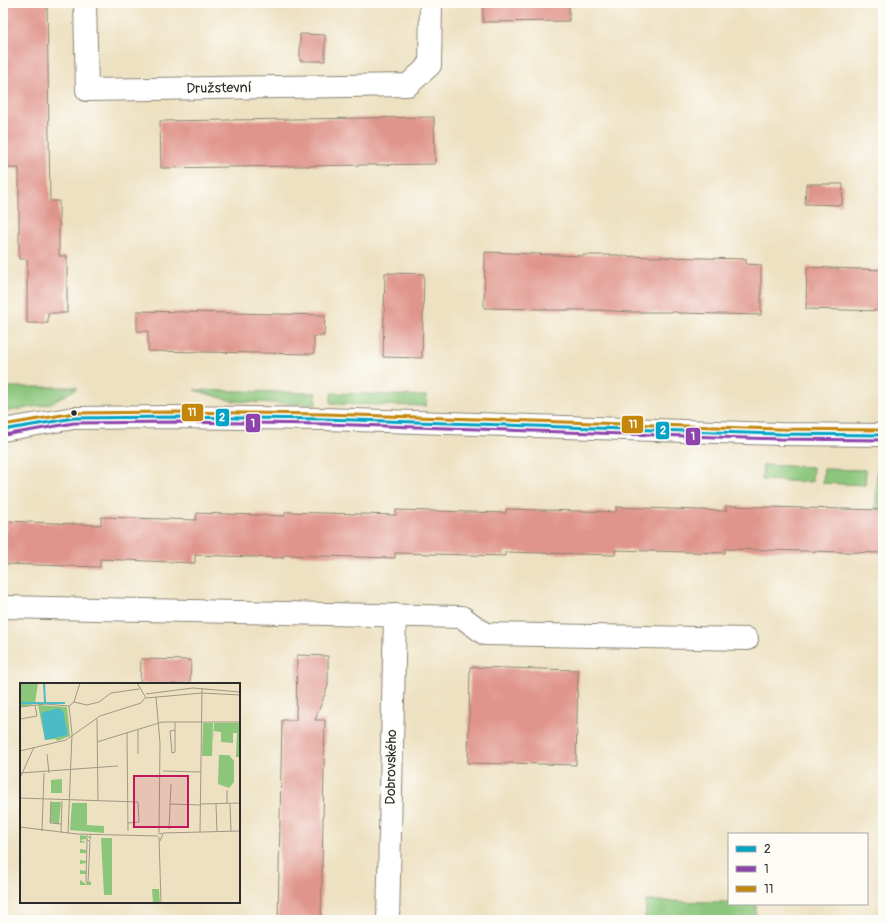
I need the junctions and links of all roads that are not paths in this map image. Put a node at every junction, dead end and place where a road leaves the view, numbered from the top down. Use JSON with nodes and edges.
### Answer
{"nodes":[{"id":1,"x":86,"y":3,"type":"edge"},
{"id":2,"x":431,"y":3,"type":"edge"},
{"id":3,"x":3,"y":430,"type":"edge"},
{"id":4,"x":883,"y":435,"type":"edge"},
{"id":5,"x":3,"y":607,"type":"edge"},
{"id":6,"x":395,"y":615,"type":"junction"},
{"id":7,"x":747,"y":639,"type":"dead end"},
{"id":8,"x":388,"y":920,"type":"edge"}],
"edges":[{"from":1,"to":2,"type":"street","name":"Družstevní"},
{"from":3,"to":4,"type":"street"},
{"from":5,"to":6,"type":"street"},
{"from":6,"to":7,"type":"street"},
{"from":6,"to":8,"type":"street","name":"Dobrovského"}]}
